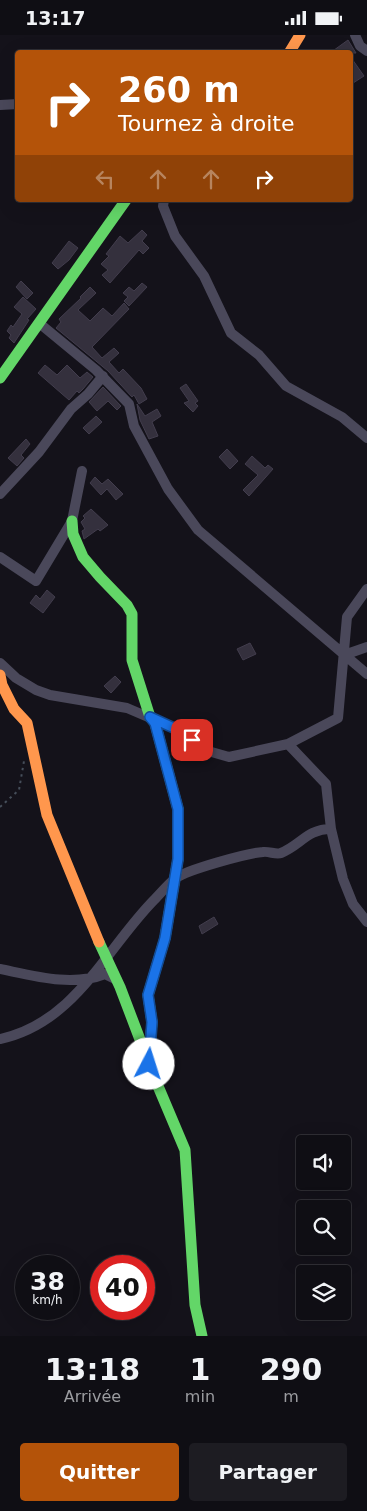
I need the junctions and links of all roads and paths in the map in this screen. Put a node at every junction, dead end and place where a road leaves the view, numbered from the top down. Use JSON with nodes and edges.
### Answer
{"nodes":[{"id":1,"x":300,"y":35,"type":"edge"},
{"id":2,"x":355,"y":35,"type":"edge"},
{"id":3,"x":290,"y":50,"type":"edge"},
{"id":4,"x":367,"y":51,"type":"edge"},
{"id":5,"x":0,"y":105,"type":"edge"},
{"id":6,"x":15,"y":105,"type":"edge"},
{"id":7,"x":125,"y":202,"type":"edge"},
{"id":8,"x":164,"y":202,"type":"edge"},
{"id":9,"x":39,"y":323,"type":"junction"},
{"id":10,"x":103,"y":376,"type":"junction"},
{"id":11,"x":0,"y":378,"type":"edge"},
{"id":12,"x":367,"y":438,"type":"edge"},
{"id":13,"x":82,"y":471,"type":"dead end"},
{"id":14,"x":0,"y":494,"type":"edge"},
{"id":15,"x":72,"y":521,"type":"junction"},
{"id":16,"x":0,"y":557,"type":"edge"},
{"id":17,"x":367,"y":589,"type":"edge"},
{"id":18,"x":367,"y":647,"type":"edge"},
{"id":19,"x":344,"y":655,"type":"junction"},
{"id":20,"x":0,"y":663,"type":"edge"},
{"id":21,"x":367,"y":674,"type":"edge"},
{"id":22,"x":0,"y":675,"type":"edge"},
{"id":23,"x":150,"y":717,"type":"junction"},
{"id":24,"x":288,"y":744,"type":"junction"},
{"id":25,"x":33,"y":750,"type":"junction"},
{"id":26,"x":0,"y":807,"type":"edge"},
{"id":27,"x":331,"y":829,"type":"junction"},
{"id":28,"x":176,"y":877,"type":"junction"},
{"id":29,"x":367,"y":922,"type":"edge"},
{"id":30,"x":107,"y":957,"type":"junction"},
{"id":31,"x":0,"y":969,"type":"edge"},
{"id":32,"x":90,"y":980,"type":"junction"},
{"id":33,"x":117,"y":980,"type":"junction"},
{"id":34,"x":0,"y":1039,"type":"edge"},
{"id":35,"x":149,"y":1064,"type":"junction"},
{"id":36,"x":202,"y":1336,"type":"edge"}],
"edges":[{"from":1,"to":3,"type":"street"},
{"from":2,"to":4,"type":"street"},
{"from":5,"to":6,"type":"street"},
{"from":7,"to":9,"type":"street"},
{"from":8,"to":12,"type":"street"},
{"from":9,"to":10,"type":"street"},
{"from":9,"to":11,"type":"street"},
{"from":10,"to":14,"type":"street"},
{"from":10,"to":19,"type":"street"},
{"from":13,"to":15,"type":"street"},
{"from":15,"to":16,"type":"street"},
{"from":15,"to":23,"type":"street"},
{"from":17,"to":19,"type":"street"},
{"from":18,"to":19,"type":"street"},
{"from":19,"to":21,"type":"street"},
{"from":19,"to":24,"type":"street"},
{"from":20,"to":23,"type":"street"},
{"from":22,"to":25,"type":"street"},
{"from":23,"to":24,"type":"street"},
{"from":23,"to":28,"type":"street"},
{"from":24,"to":27,"type":"street"},
{"from":25,"to":26,"type":"path"},
{"from":25,"to":30,"type":"street"},
{"from":27,"to":28,"type":"street"},
{"from":27,"to":29,"type":"street"},
{"from":28,"to":30,"type":"street"},
{"from":28,"to":35,"type":"street"},
{"from":30,"to":32,"type":"street"},
{"from":30,"to":33,"type":"street"},
{"from":31,"to":32,"type":"street"},
{"from":32,"to":33,"type":"street"},
{"from":32,"to":34,"type":"street"},
{"from":33,"to":35,"type":"street"},
{"from":35,"to":36,"type":"street"}]}
